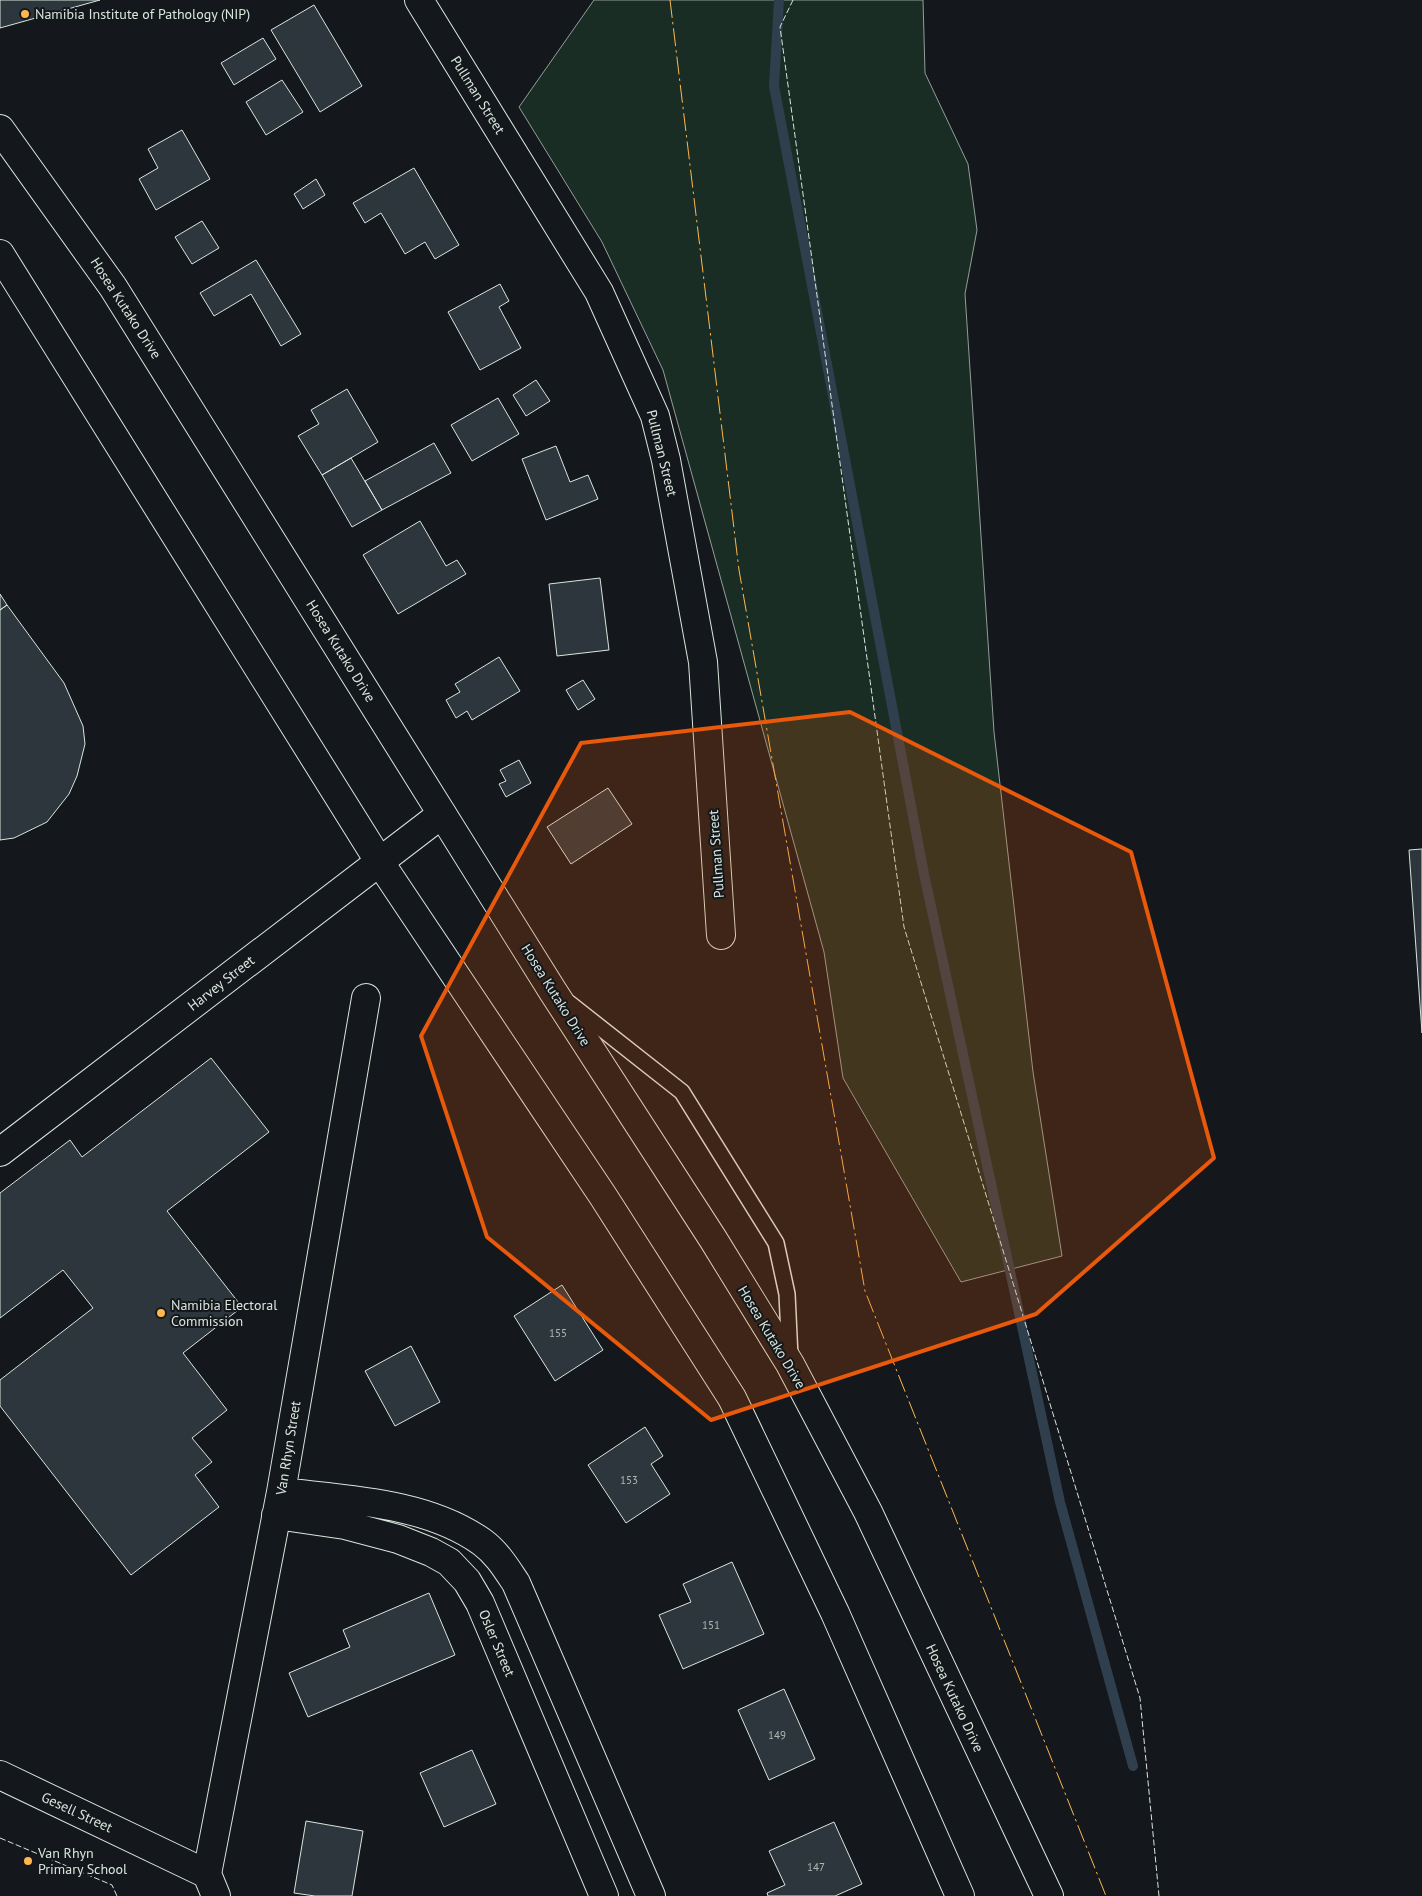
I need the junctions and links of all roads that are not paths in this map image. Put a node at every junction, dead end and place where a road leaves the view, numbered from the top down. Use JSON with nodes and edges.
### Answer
{"nodes":[{"id":1,"x":419,"y":0,"type":"edge"},
{"id":2,"x":0,"y":129,"type":"edge"},
{"id":3,"x":0,"y":254,"type":"edge"},
{"id":4,"x":442,"y":814,"type":"junction"},
{"id":5,"x":379,"y":861,"type":"junction"},
{"id":6,"x":721,"y":935,"type":"dead end"},
{"id":7,"x":552,"y":990,"type":"junction"},
{"id":8,"x":366,"y":998,"type":"dead end"},
{"id":9,"x":0,"y":1152,"type":"edge"},
{"id":10,"x":790,"y":1364,"type":"junction"},
{"id":11,"x":278,"y":1503,"type":"junction"},
{"id":12,"x":0,"y":1776,"type":"edge"},
{"id":13,"x":212,"y":1885,"type":"edge"},
{"id":14,"x":604,"y":1896,"type":"edge"},
{"id":15,"x":651,"y":1896,"type":"edge"},
{"id":16,"x":960,"y":1896,"type":"edge"},
{"id":17,"x":1050,"y":1896,"type":"edge"}],
"edges":[{"from":1,"to":6,"type":"main road","name":"Pullman Street"},
{"from":2,"to":4,"type":"main road","name":"Hosea Kutako Drive"},
{"from":3,"to":5,"type":"main road"},
{"from":4,"to":5,"type":"main road","name":"Harvey Street"},
{"from":4,"to":7,"type":"main road","name":"Hosea Kutako Drive"},
{"from":5,"to":9,"type":"main road","name":"Harvey Street"},
{"from":5,"to":16,"type":"main road"},
{"from":7,"to":10,"type":"main road","name":"Hosea Kutako Drive"},
{"from":7,"to":10,"type":"lane"},
{"from":8,"to":11,"type":"main road","name":"Van Rhyn Street"},
{"from":10,"to":17,"type":"main road","name":"Hosea Kutako Drive"},
{"from":11,"to":13,"type":"main road","name":"Van Rhyn Street"},
{"from":11,"to":14,"type":"main road","name":"Osler Street"},
{"from":11,"to":15,"type":"main road"},
{"from":12,"to":13,"type":"main road","name":"Gesell Street"}]}
